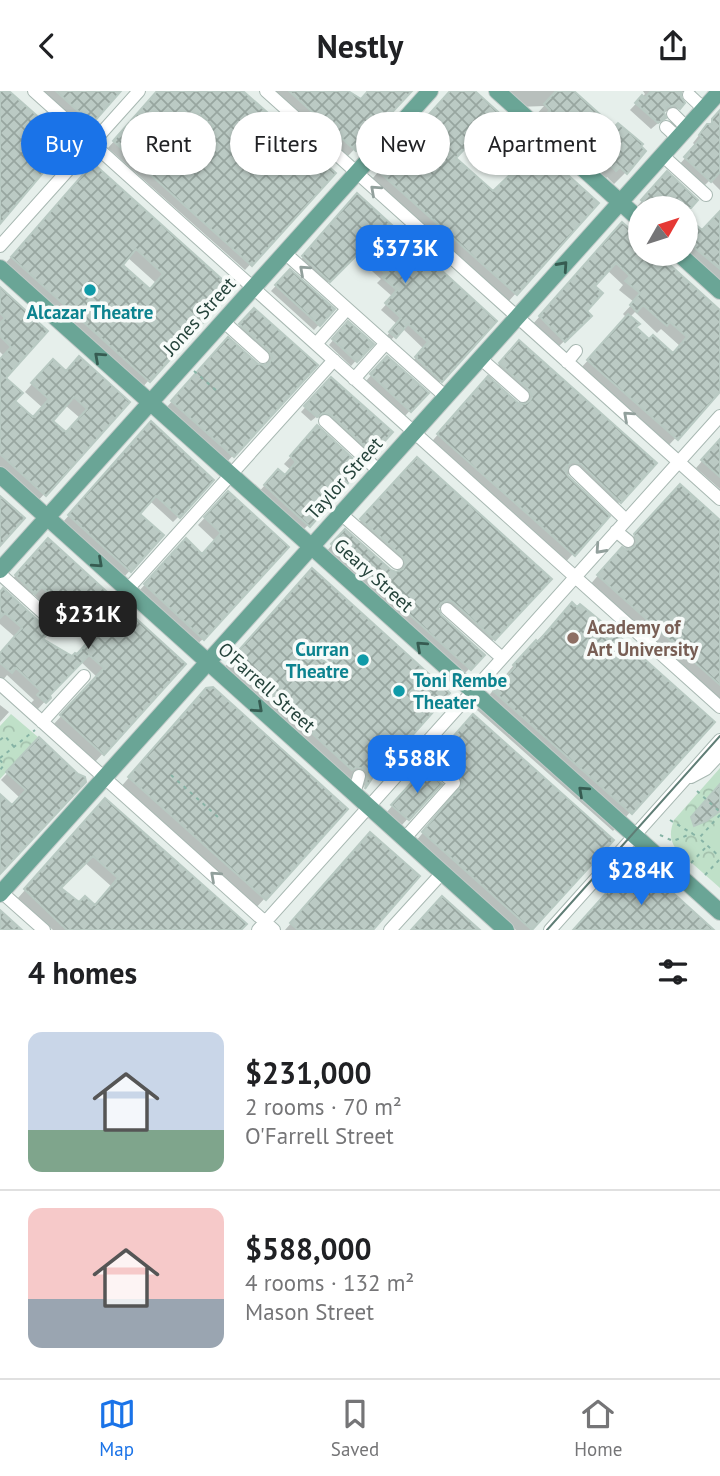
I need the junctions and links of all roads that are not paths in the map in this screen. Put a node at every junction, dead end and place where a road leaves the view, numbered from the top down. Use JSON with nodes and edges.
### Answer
{"nodes":[{"id":1,"x":33,"y":91,"type":"edge"},
{"id":2,"x":139,"y":91,"type":"edge"},
{"id":3,"x":266,"y":91,"type":"edge"},
{"id":4,"x":430,"y":91,"type":"edge"},
{"id":5,"x":497,"y":91,"type":"edge"},
{"id":6,"x":720,"y":91,"type":"edge"},
{"id":7,"x":690,"y":95,"type":"dead end"},
{"id":8,"x":704,"y":109,"type":"junction"},
{"id":9,"x":57,"y":112,"type":"edge"},
{"id":10,"x":411,"y":112,"type":"edge"},
{"id":11,"x":673,"y":114,"type":"dead end"},
{"id":12,"x":107,"y":126,"type":"edge"},
{"id":13,"x":677,"y":131,"type":"junction"},
{"id":14,"x":663,"y":155,"type":"junction"},
{"id":15,"x":107,"y":157,"type":"edge"},
{"id":16,"x":356,"y":173,"type":"joint"},
{"id":17,"x":63,"y":175,"type":"edge"},
{"id":18,"x":358,"y":175,"type":"edge"},
{"id":19,"x":706,"y":195,"type":"dead end"},
{"id":20,"x":621,"y":202,"type":"junction"},
{"id":21,"x":628,"y":209,"type":"edge"},
{"id":22,"x":0,"y":246,"type":"edge"},
{"id":23,"x":285,"y":253,"type":"junction"},
{"id":24,"x":692,"y":266,"type":"edge"},
{"id":25,"x":0,"y":268,"type":"edge"},
{"id":26,"x":253,"y":288,"type":"junction"},
{"id":27,"x":720,"y":291,"type":"edge"},
{"id":28,"x":348,"y":309,"type":"junction"},
{"id":29,"x":517,"y":317,"type":"junction"},
{"id":30,"x":223,"y":321,"type":"junction"},
{"id":31,"x":386,"y":343,"type":"junction"},
{"id":32,"x":316,"y":344,"type":"junction"},
{"id":33,"x":576,"y":351,"type":"dead end"},
{"id":34,"x":263,"y":357,"type":"dead end"},
{"id":35,"x":481,"y":358,"type":"junction"},
{"id":36,"x":334,"y":360,"type":"junction"},
{"id":37,"x":567,"y":362,"type":"junction"},
{"id":38,"x":354,"y":379,"type":"junction"},
{"id":39,"x":523,"y":396,"type":"dead end"},
{"id":40,"x":446,"y":397,"type":"junction"},
{"id":41,"x":150,"y":403,"type":"junction"},
{"id":42,"x":720,"y":416,"type":"edge"},
{"id":43,"x":325,"y":421,"type":"dead end"},
{"id":44,"x":414,"y":432,"type":"junction"},
{"id":45,"x":678,"y":462,"type":"junction"},
{"id":46,"x":379,"y":471,"type":"junction"},
{"id":47,"x":575,"y":471,"type":"dead end"},
{"id":48,"x":0,"y":475,"type":"edge"},
{"id":49,"x":230,"y":475,"type":"junction"},
{"id":50,"x":720,"y":499,"type":"edge"},
{"id":51,"x":341,"y":514,"type":"junction"},
{"id":52,"x":47,"y":517,"type":"junction"},
{"id":53,"x":626,"y":520,"type":"junction"},
{"id":54,"x":616,"y":531,"type":"junction"},
{"id":55,"x":628,"y":541,"type":"dead end"},
{"id":56,"x":311,"y":547,"type":"junction"},
{"id":57,"x":397,"y":563,"type":"dead end"},
{"id":58,"x":0,"y":572,"type":"edge"},
{"id":59,"x":575,"y":577,"type":"junction"},
{"id":60,"x":127,"y":590,"type":"junction"},
{"id":61,"x":447,"y":609,"type":"dead end"},
{"id":62,"x":51,"y":620,"type":"dead end"},
{"id":63,"x":502,"y":658,"type":"junction"},
{"id":64,"x":208,"y":662,"type":"junction"},
{"id":65,"x":84,"y":675,"type":"dead end"},
{"id":66,"x":0,"y":684,"type":"edge"},
{"id":67,"x":472,"y":692,"type":"junction"},
{"id":68,"x":720,"y":707,"type":"edge"},
{"id":69,"x":39,"y":726,"type":"junction"},
{"id":70,"x":720,"y":740,"type":"edge"},
{"id":71,"x":418,"y":752,"type":"junction"},
{"id":72,"x":720,"y":754,"type":"edge"},
{"id":73,"x":389,"y":761,"type":"dead end"},
{"id":74,"x":401,"y":772,"type":"junction"},
{"id":75,"x":359,"y":776,"type":"dead end"},
{"id":76,"x":104,"y":777,"type":"junction"},
{"id":77,"x":684,"y":780,"type":"junction"},
{"id":78,"x":354,"y":794,"type":"junction"},
{"id":79,"x":369,"y":807,"type":"junction"},
{"id":80,"x":634,"y":836,"type":"junction"},
{"id":81,"x":404,"y":839,"type":"junction"},
{"id":82,"x":442,"y":873,"type":"junction"},
{"id":83,"x":0,"y":892,"type":"edge"},
{"id":84,"x":720,"y":912,"type":"edge"},
{"id":85,"x":266,"y":927,"type":"edge"},
{"id":86,"x":44,"y":930,"type":"edge"},
{"id":87,"x":390,"y":930,"type":"edge"},
{"id":88,"x":506,"y":930,"type":"edge"},
{"id":89,"x":550,"y":930,"type":"edge"}],
"edges":[{"from":1,"to":9,"type":"street"},
{"from":2,"to":12,"type":"street"},
{"from":3,"to":16,"type":"street"},
{"from":4,"to":10,"type":"main road","name":"Jones Street"},
{"from":5,"to":20,"type":"main road"},
{"from":6,"to":8,"type":"main road","name":"Taylor Street"},
{"from":7,"to":8,"type":"street"},
{"from":8,"to":13,"type":"main road","name":"Taylor Street"},
{"from":11,"to":13,"type":"street"},
{"from":13,"to":14,"type":"main road","name":"Taylor Street"},
{"from":14,"to":19,"type":"street"},
{"from":14,"to":20,"type":"main road","name":"Taylor Street"},
{"from":15,"to":26,"type":"street"},
{"from":16,"to":23,"type":"main road","name":"Jones Street"},
{"from":17,"to":22,"type":"street"},
{"from":29,"to":18,"type":"street","one_way":true},
{"from":20,"to":21,"type":"main road"},
{"from":29,"to":20,"type":"main road","name":"Taylor Street","one_way":true},
{"from":23,"to":26,"type":"main road","name":"Jones Street"},
{"from":28,"to":23,"type":"street","one_way":true},
{"from":24,"to":27,"type":"main road"},
{"from":41,"to":25,"type":"main road","name":"Geary Street","one_way":true},
{"from":26,"to":30,"type":"main road","name":"Jones Street"},
{"from":26,"to":32,"type":"street"},
{"from":28,"to":31,"type":"street"},
{"from":28,"to":32,"type":"street"},
{"from":29,"to":35,"type":"main road","name":"Taylor Street"},
{"from":29,"to":37,"type":"street"},
{"from":30,"to":34,"type":"street"},
{"from":30,"to":41,"type":"main road","name":"Jones Street"},
{"from":31,"to":38,"type":"street"},
{"from":31,"to":40,"type":"street"},
{"from":32,"to":36,"type":"street"},
{"from":33,"to":37,"type":"street"},
{"from":35,"to":39,"type":"street"},
{"from":35,"to":40,"type":"main road","name":"Taylor Street"},
{"from":36,"to":38,"type":"street"},
{"from":36,"to":49,"type":"street"},
{"from":45,"to":37,"type":"street","one_way":true},
{"from":38,"to":44,"type":"street"},
{"from":40,"to":44,"type":"main road","name":"Taylor Street"},
{"from":41,"to":49,"type":"main road","name":"Geary Street"},
{"from":41,"to":52,"type":"main road","name":"Jones Street"},
{"from":42,"to":45,"type":"street"},
{"from":43,"to":46,"type":"street"},
{"from":44,"to":46,"type":"main road","name":"Taylor Street"},
{"from":44,"to":59,"type":"street"},
{"from":45,"to":50,"type":"street"},
{"from":45,"to":53,"type":"street"},
{"from":46,"to":51,"type":"main road","name":"Taylor Street"},
{"from":47,"to":53,"type":"street"},
{"from":48,"to":52,"type":"main road","name":"O'Farrell Street"},
{"from":49,"to":56,"type":"main road","name":"Geary Street"},
{"from":49,"to":60,"type":"street"},
{"from":51,"to":56,"type":"main road","name":"Taylor Street"},
{"from":51,"to":57,"type":"street"},
{"from":52,"to":58,"type":"main road","name":"Jones Street"},
{"from":52,"to":60,"type":"main road","name":"O'Farrell Street","one_way":true},
{"from":53,"to":54,"type":"street"},
{"from":54,"to":55,"type":"street"},
{"from":54,"to":59,"type":"street","one_way":true},
{"from":56,"to":64,"type":"main road","name":"Taylor Street"},
{"from":67,"to":56,"type":"main road","name":"Geary Street","one_way":true},
{"from":58,"to":62,"type":"street"},
{"from":59,"to":63,"type":"street"},
{"from":59,"to":68,"type":"street"},
{"from":60,"to":64,"type":"main road","name":"O'Farrell Street"},
{"from":61,"to":63,"type":"street"},
{"from":63,"to":67,"type":"street"},
{"from":64,"to":76,"type":"main road","name":"Taylor Street"},
{"from":64,"to":78,"type":"main road","name":"O'Farrell Street","one_way":true},
{"from":65,"to":69,"type":"street"},
{"from":66,"to":69,"type":"street"},
{"from":67,"to":71,"type":"street"},
{"from":80,"to":67,"type":"main road","name":"Geary Street","one_way":true},
{"from":69,"to":76,"type":"street"},
{"from":70,"to":77,"type":"street"},
{"from":71,"to":74,"type":"street"},
{"from":71,"to":81,"type":"street"},
{"from":72,"to":77,"type":"street"},
{"from":73,"to":74,"type":"street"},
{"from":74,"to":79,"type":"street"},
{"from":75,"to":78,"type":"street"},
{"from":76,"to":83,"type":"main road","name":"Taylor Street"},
{"from":85,"to":76,"type":"street","one_way":true},
{"from":77,"to":80,"type":"street"},
{"from":78,"to":79,"type":"main road","name":"O'Farrell Street"},
{"from":79,"to":81,"type":"main road","name":"O'Farrell Street"},
{"from":79,"to":85,"type":"street"},
{"from":80,"to":84,"type":"main road","name":"Geary Street"},
{"from":80,"to":89,"type":"street"},
{"from":81,"to":82,"type":"main road","name":"O'Farrell Street"},
{"from":82,"to":87,"type":"street"},
{"from":82,"to":88,"type":"main road","name":"O'Farrell Street"},
{"from":83,"to":86,"type":"street"}]}
